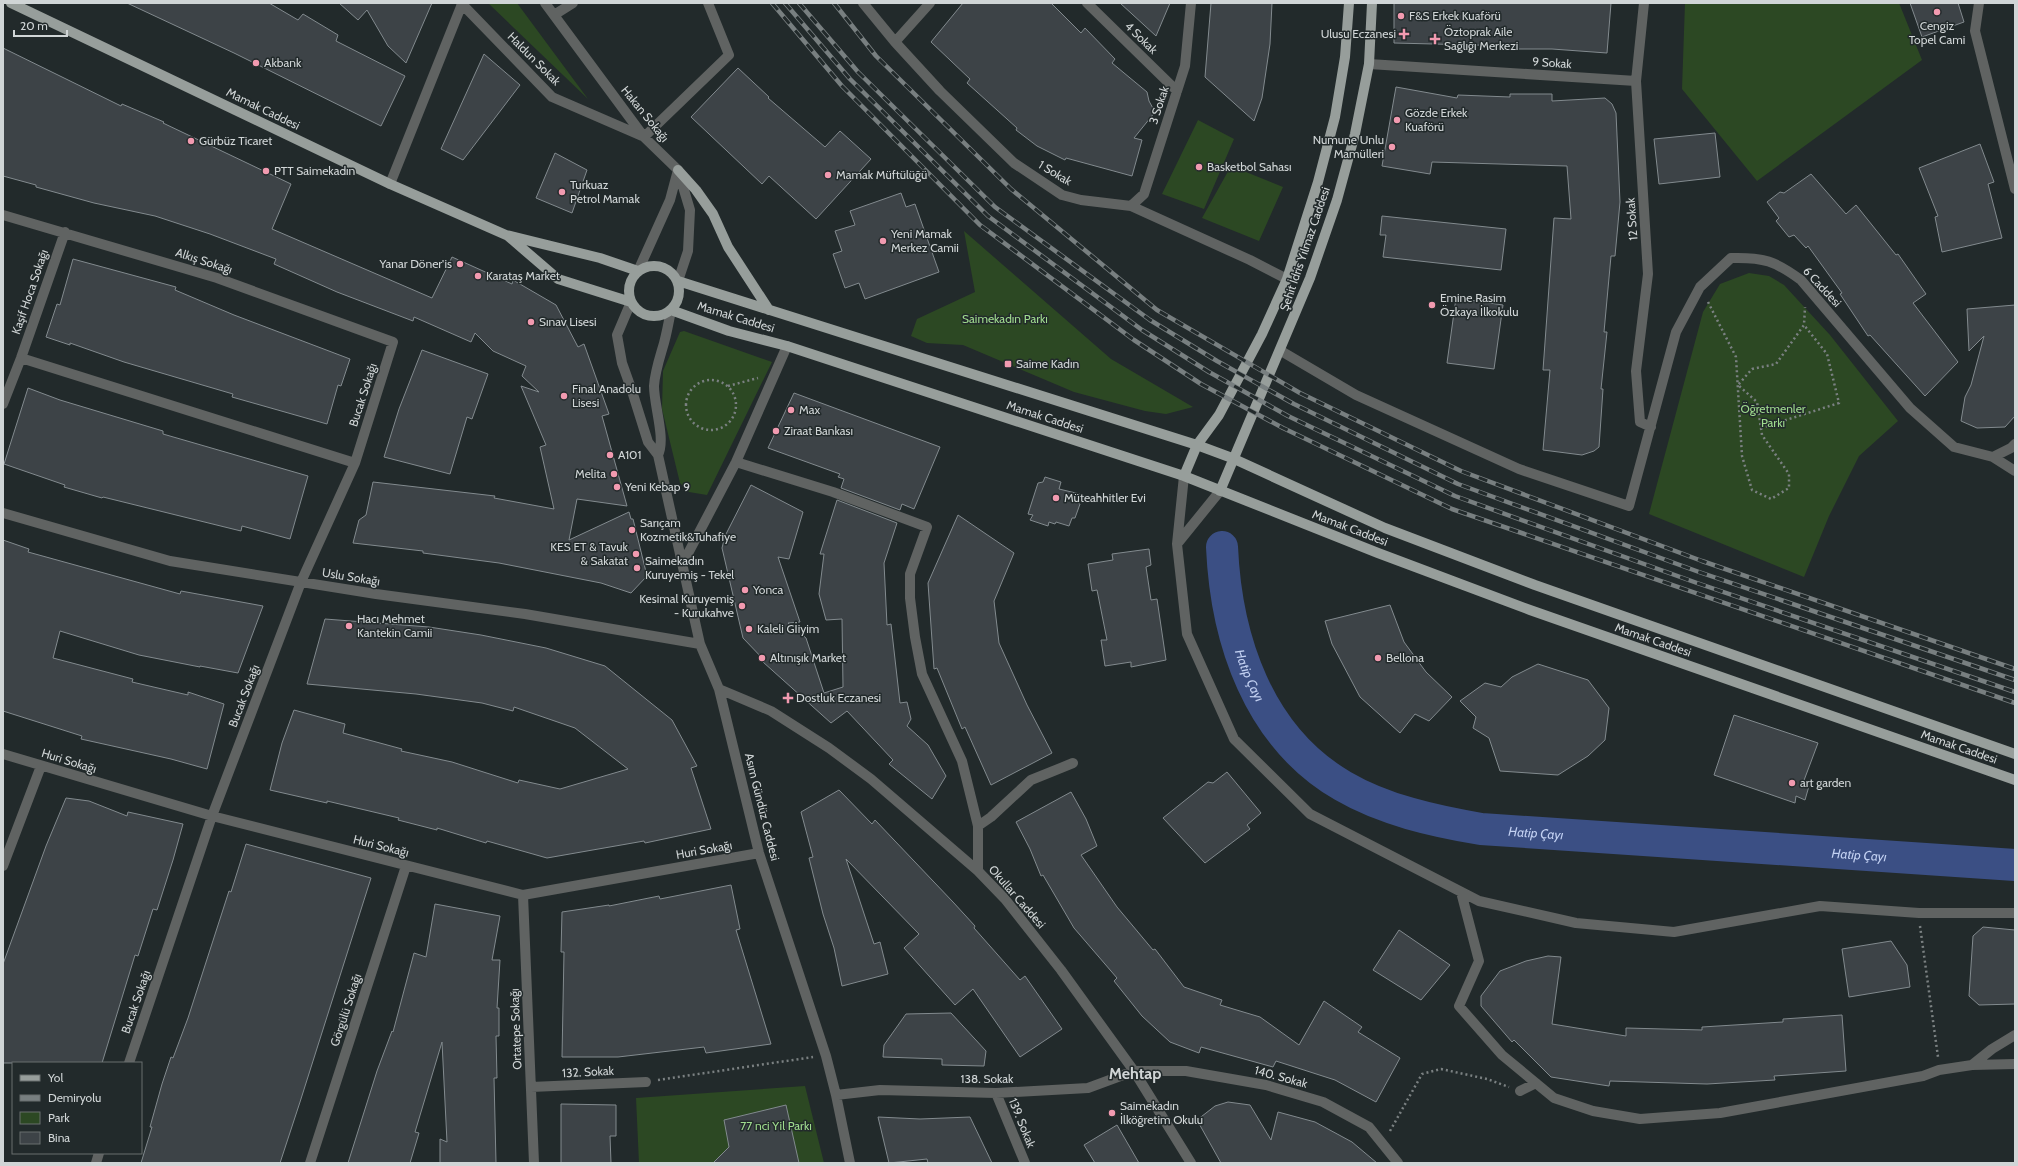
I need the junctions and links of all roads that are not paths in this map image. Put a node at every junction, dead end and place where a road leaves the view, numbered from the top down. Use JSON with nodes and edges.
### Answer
{"nodes":[{"id":1,"x":13,"y":3,"type":"edge"},
{"id":2,"x":545,"y":3,"type":"edge"},
{"id":3,"x":572,"y":3,"type":"edge"},
{"id":4,"x":708,"y":3,"type":"edge"},
{"id":5,"x":863,"y":3,"type":"edge"},
{"id":6,"x":930,"y":3,"type":"edge"},
{"id":7,"x":1087,"y":3,"type":"edge"},
{"id":8,"x":1191,"y":3,"type":"edge"},
{"id":9,"x":1349,"y":3,"type":"edge"},
{"id":10,"x":1372,"y":3,"type":"edge"},
{"id":11,"x":1644,"y":3,"type":"edge"},
{"id":12,"x":1979,"y":3,"type":"edge"},
{"id":13,"x":461,"y":4,"type":"edge"},
{"id":14,"x":554,"y":15,"type":"junction"},
{"id":15,"x":895,"y":42,"type":"junction"},
{"id":16,"x":1369,"y":64,"type":"junction"},
{"id":17,"x":1636,"y":81,"type":"junction"},
{"id":18,"x":1177,"y":91,"type":"junction"},
{"id":19,"x":644,"y":137,"type":"junction"},
{"id":20,"x":678,"y":170,"type":"junction"},
{"id":21,"x":390,"y":184,"type":"junction"},
{"id":22,"x":2015,"y":189,"type":"edge"},
{"id":23,"x":1131,"y":206,"type":"junction"},
{"id":24,"x":3,"y":216,"type":"edge"},
{"id":25,"x":64,"y":232,"type":"junction"},
{"id":26,"x":506,"y":235,"type":"junction"},
{"id":27,"x":638,"y":271,"type":"junction"},
{"id":28,"x":1287,"y":279,"type":"junction"},
{"id":29,"x":678,"y":281,"type":"junction"},
{"id":30,"x":631,"y":302,"type":"junction"},
{"id":31,"x":671,"y":310,"type":"junction"},
{"id":32,"x":769,"y":310,"type":"junction"},
{"id":33,"x":393,"y":342,"type":"joint"},
{"id":34,"x":787,"y":346,"type":"junction"},
{"id":35,"x":1281,"y":351,"type":"junction"},
{"id":36,"x":21,"y":358,"type":"junction"},
{"id":37,"x":3,"y":404,"type":"edge"},
{"id":38,"x":1651,"y":427,"type":"junction"},
{"id":39,"x":2015,"y":444,"type":"edge"},
{"id":40,"x":1197,"y":445,"type":"junction"},
{"id":41,"x":658,"y":456,"type":"junction"},
{"id":42,"x":1993,"y":457,"type":"junction"},
{"id":43,"x":1232,"y":458,"type":"junction"},
{"id":44,"x":736,"y":462,"type":"junction"},
{"id":45,"x":355,"y":463,"type":"junction"},
{"id":46,"x":2015,"y":471,"type":"edge"},
{"id":47,"x":1184,"y":476,"type":"junction"},
{"id":48,"x":1220,"y":491,"type":"junction"},
{"id":49,"x":3,"y":513,"type":"edge"},
{"id":50,"x":1176,"y":544,"type":"junction"},
{"id":51,"x":683,"y":563,"type":"junction"},
{"id":52,"x":300,"y":582,"type":"junction"},
{"id":53,"x":700,"y":644,"type":"junction"},
{"id":54,"x":719,"y":688,"type":"junction"},
{"id":55,"x":3,"y":754,"type":"edge"},
{"id":56,"x":2015,"y":754,"type":"edge"},
{"id":57,"x":1073,"y":763,"type":"dead end"},
{"id":58,"x":41,"y":766,"type":"junction"},
{"id":59,"x":2015,"y":780,"type":"edge"},
{"id":60,"x":212,"y":816,"type":"junction"},
{"id":61,"x":978,"y":826,"type":"junction"},
{"id":62,"x":759,"y":853,"type":"junction"},
{"id":63,"x":3,"y":866,"type":"edge"},
{"id":64,"x":406,"y":866,"type":"junction"},
{"id":65,"x":978,"y":871,"type":"junction"},
{"id":66,"x":1461,"y":892,"type":"junction"},
{"id":67,"x":523,"y":895,"type":"junction"},
{"id":68,"x":2015,"y":913,"type":"edge"},
{"id":69,"x":2015,"y":1035,"type":"edge"},
{"id":70,"x":129,"y":1062,"type":"edge"},
{"id":71,"x":2015,"y":1064,"type":"edge"},
{"id":72,"x":1972,"y":1065,"type":"junction"},
{"id":73,"x":1134,"y":1071,"type":"junction"},
{"id":74,"x":646,"y":1082,"type":"road end"},
{"id":75,"x":1536,"y":1083,"type":"junction"},
{"id":76,"x":531,"y":1087,"type":"junction"},
{"id":77,"x":1520,"y":1091,"type":"road end"},
{"id":78,"x":996,"y":1093,"type":"junction"},
{"id":79,"x":836,"y":1095,"type":"junction"},
{"id":80,"x":310,"y":1163,"type":"edge"},
{"id":81,"x":534,"y":1163,"type":"edge"},
{"id":82,"x":850,"y":1163,"type":"edge"},
{"id":83,"x":1025,"y":1163,"type":"edge"},
{"id":84,"x":1191,"y":1163,"type":"edge"},
{"id":85,"x":1398,"y":1163,"type":"edge"}],
"edges":[{"from":1,"to":21,"type":"main road","name":"Mamak Caddesi"},
{"from":2,"to":14,"type":"street","name":"Hakan Sokağı"},
{"from":3,"to":14,"type":"street"},
{"from":4,"to":19,"type":"street"},
{"from":5,"to":15,"type":"street","name":"1 Sokak"},
{"from":6,"to":15,"type":"street"},
{"from":7,"to":18,"type":"street","name":"4 Sokak"},
{"from":8,"to":18,"type":"street","name":"3 Sokak"},
{"from":9,"to":28,"type":"main road","name":"Şehit İdris Yılmaz Caddesi"},
{"from":10,"to":16,"type":"main road","name":"Şehit İdris Yılmaz Caddesi"},
{"from":11,"to":17,"type":"street","name":"12 Sokak"},
{"from":12,"to":22,"type":"street"},
{"from":13,"to":19,"type":"street","name":"Haldun Sokak"},
{"from":13,"to":21,"type":"street"},
{"from":14,"to":19,"type":"street","name":"Hakan Sokağı"},
{"from":15,"to":23,"type":"street","name":"1 Sokak"},
{"from":16,"to":17,"type":"street","name":"9 Sokak"},
{"from":16,"to":35,"type":"main road","name":"Şehit İdris Yılmaz Caddesi"},
{"from":17,"to":38,"type":"street","name":"12 Sokak"},
{"from":18,"to":23,"type":"street","name":"3 Sokak"},
{"from":19,"to":20,"type":"street","name":"Hakan Sokağı"},
{"from":20,"to":27,"type":"street"},
{"from":20,"to":29,"type":"street"},
{"from":20,"to":32,"type":"main road"},
{"from":21,"to":26,"type":"main road","name":"Mamak Caddesi"},
{"from":23,"to":28,"type":"street","name":"1 Sokak"},
{"from":24,"to":25,"type":"street","name":"Alkış Sokağı"},
{"from":25,"to":33,"type":"street","name":"Alkış Sokağı"},
{"from":25,"to":36,"type":"street","name":"Kaşif Hoca Sokağı"},
{"from":26,"to":27,"type":"main road","name":"Mamak Caddesi"},
{"from":26,"to":30,"type":"main road","name":"Mamak Caddesi"},
{"from":27,"to":29,"type":"main road"},
{"from":27,"to":30,"type":"main road"},
{"from":28,"to":40,"type":"main road","name":"Şehit İdris Yılmaz Caddesi"},
{"from":29,"to":31,"type":"main road"},
{"from":29,"to":32,"type":"main road","name":"Mamak Caddesi"},
{"from":30,"to":31,"type":"main road"},
{"from":30,"to":41,"type":"street","name":"Asım Gündüz Caddesi"},
{"from":31,"to":34,"type":"main road","name":"Mamak Caddesi"},
{"from":31,"to":41,"type":"street","name":"Asım Gündüz Caddesi"},
{"from":32,"to":40,"type":"main road","name":"Mamak Caddesi"},
{"from":33,"to":45,"type":"street","name":"Bucak Sokağı"},
{"from":34,"to":44,"type":"street"},
{"from":34,"to":47,"type":"main road","name":"Mamak Caddesi"},
{"from":35,"to":38,"type":"street","name":"6 Caddesi"},
{"from":35,"to":43,"type":"main road","name":"Şehit İdris Yılmaz Caddesi"},
{"from":36,"to":37,"type":"street","name":"Kaşif Hoca Sokağı"},
{"from":36,"to":45,"type":"street"},
{"from":38,"to":42,"type":"street","name":"6 Caddesi"},
{"from":39,"to":42,"type":"street"},
{"from":40,"to":43,"type":"main road","name":"Mamak Caddesi"},
{"from":40,"to":47,"type":"main road","name":"Şehit İdris Yılmaz Caddesi"},
{"from":41,"to":51,"type":"street","name":"Asım Gündüz Caddesi"},
{"from":42,"to":46,"type":"street","name":"6 Caddesi"},
{"from":43,"to":48,"type":"main road","name":"Şehit İdris Yılmaz Caddesi"},
{"from":43,"to":56,"type":"main road","name":"Mamak Caddesi"},
{"from":44,"to":51,"type":"street"},
{"from":44,"to":61,"type":"street"},
{"from":45,"to":52,"type":"street","name":"Bucak Sokağı"},
{"from":47,"to":48,"type":"main road","name":"Mamak Caddesi"},
{"from":47,"to":50,"type":"street"},
{"from":48,"to":50,"type":"street"},
{"from":48,"to":59,"type":"main road","name":"Mamak Caddesi"},
{"from":49,"to":52,"type":"street","name":"Uslu Sokağı"},
{"from":50,"to":66,"type":"street"},
{"from":51,"to":53,"type":"street","name":"Asım Gündüz Caddesi"},
{"from":52,"to":53,"type":"street","name":"Uslu Sokağı"},
{"from":52,"to":60,"type":"street","name":"Bucak Sokağı"},
{"from":53,"to":54,"type":"street","name":"Asım Gündüz Caddesi"},
{"from":54,"to":62,"type":"street","name":"Asım Gündüz Caddesi"},
{"from":54,"to":65,"type":"street","name":"Okullar Caddesi"},
{"from":55,"to":58,"type":"street","name":"Huri Sokağı"},
{"from":57,"to":61,"type":"street"},
{"from":58,"to":60,"type":"street","name":"Huri Sokağı"},
{"from":58,"to":63,"type":"street"},
{"from":60,"to":64,"type":"street","name":"Huri Sokağı"},
{"from":60,"to":70,"type":"street","name":"Bucak Sokağı"},
{"from":61,"to":65,"type":"street"},
{"from":62,"to":67,"type":"street","name":"Huri Sokağı"},
{"from":62,"to":79,"type":"street","name":"Asım Gündüz Caddesi"},
{"from":64,"to":67,"type":"street","name":"Huri Sokağı"},
{"from":64,"to":80,"type":"street","name":"Görgülü Sokağı"},
{"from":65,"to":73,"type":"street","name":"Okullar Caddesi"},
{"from":66,"to":68,"type":"street"},
{"from":66,"to":75,"type":"street"},
{"from":67,"to":76,"type":"street","name":"Ortatepe Sokağı"},
{"from":69,"to":72,"type":"street"},
{"from":71,"to":72,"type":"street"},
{"from":72,"to":75,"type":"street"},
{"from":73,"to":78,"type":"street","name":"138. Sokak"},
{"from":73,"to":84,"type":"street","name":"Okullar Caddesi"},
{"from":73,"to":85,"type":"street","name":"140. Sokak"},
{"from":74,"to":76,"type":"street","name":"132. Sokak"},
{"from":75,"to":77,"type":"street"},
{"from":76,"to":81,"type":"street","name":"Ortatepe Sokağı"},
{"from":78,"to":79,"type":"street","name":"138. Sokak"},
{"from":78,"to":83,"type":"street","name":"139. Sokak"},
{"from":79,"to":82,"type":"street","name":"Asım Gündüz Caddesi"}]}
